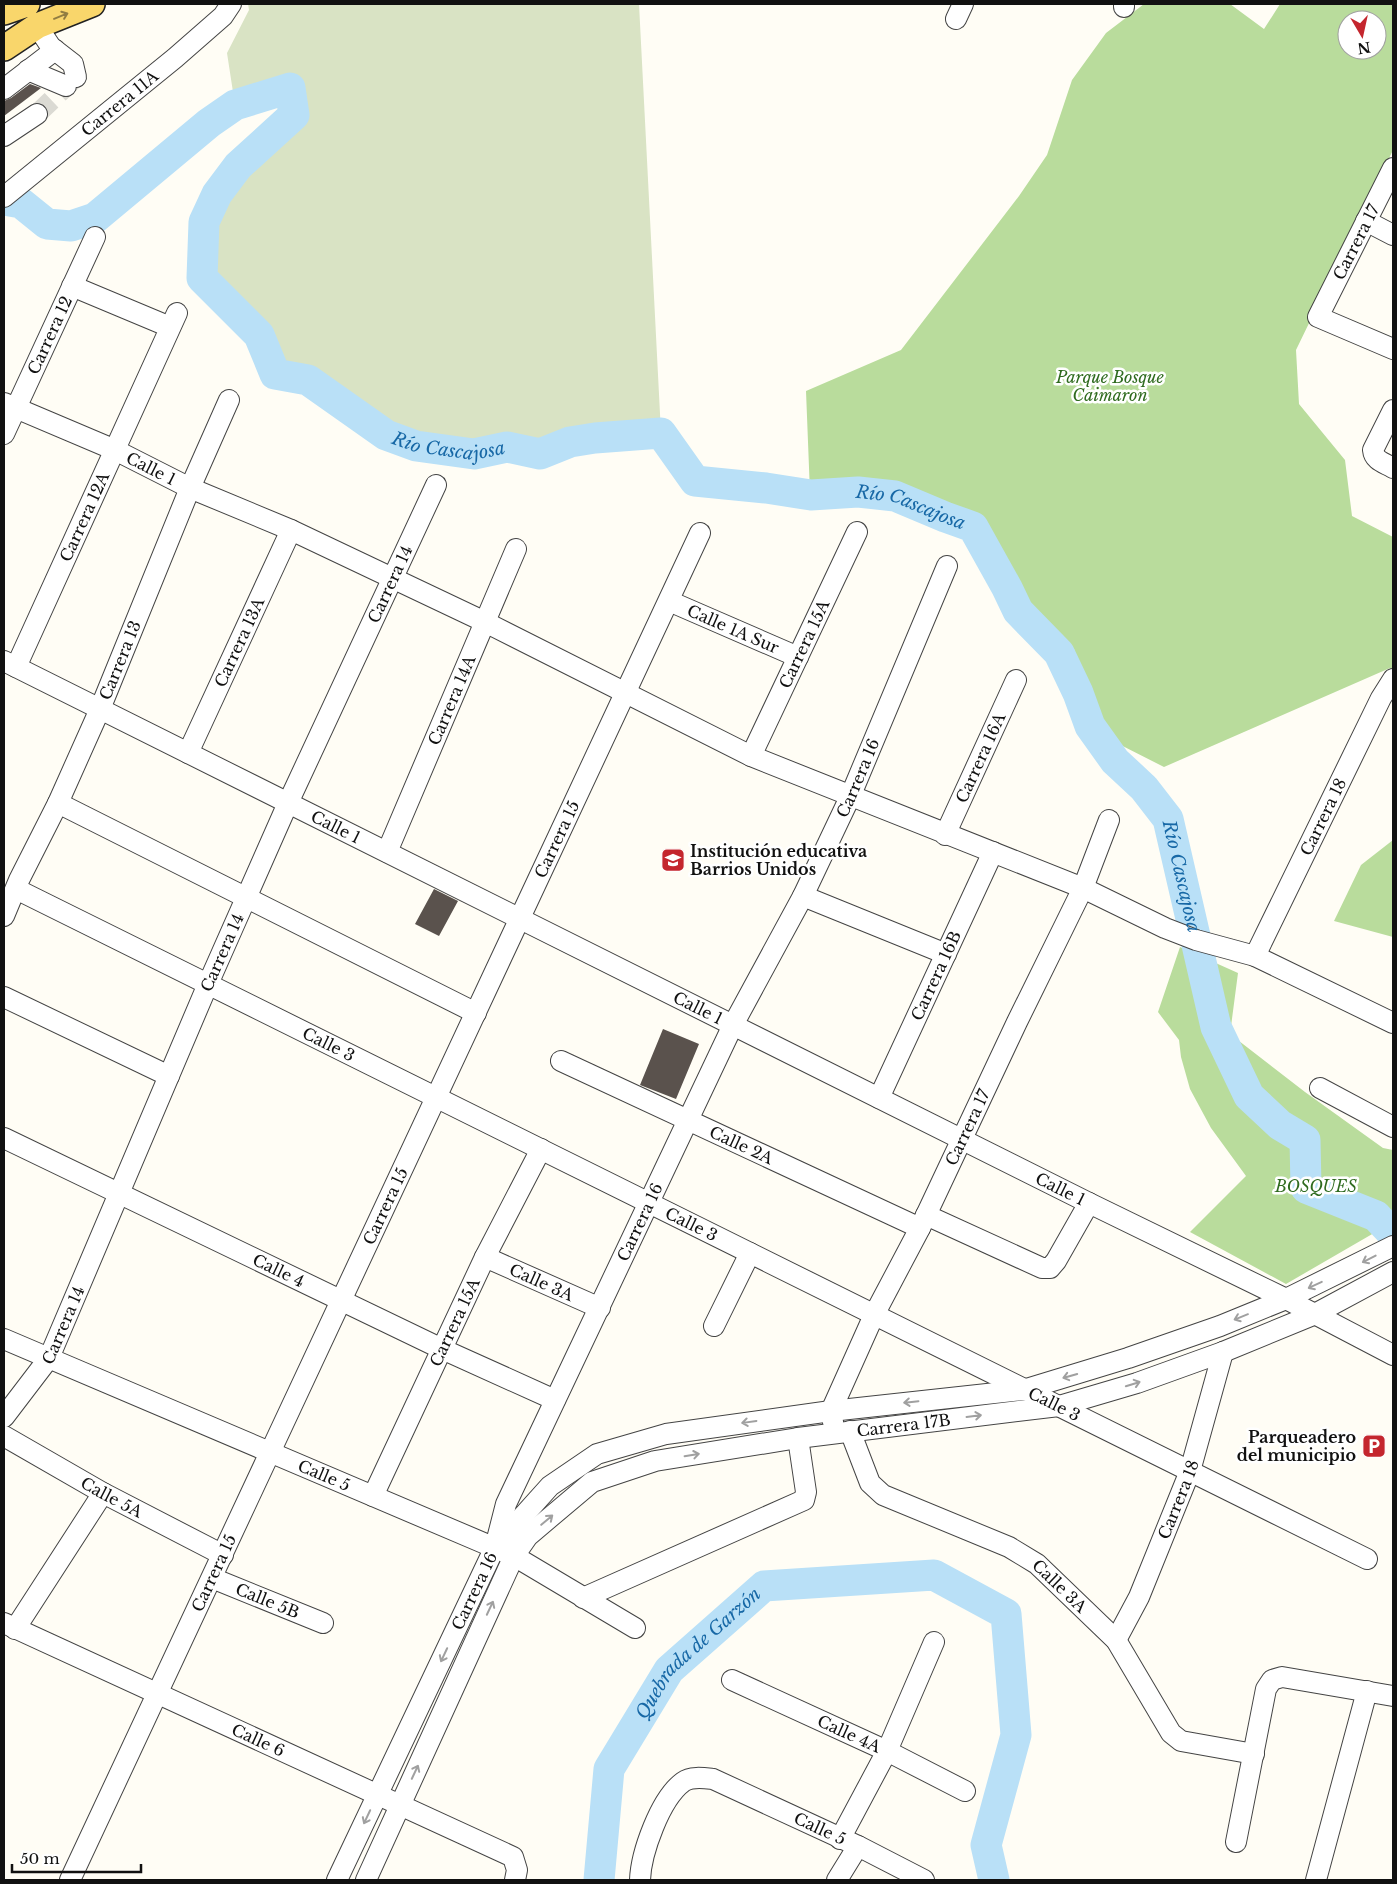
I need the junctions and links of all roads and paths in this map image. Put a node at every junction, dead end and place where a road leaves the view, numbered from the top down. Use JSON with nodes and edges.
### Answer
{"nodes":[{"id":1,"x":92,"y":4,"type":"edge"},
{"id":2,"x":231,"y":4,"type":"edge"},
{"id":3,"x":4,"y":12,"type":"edge"},
{"id":4,"x":32,"y":15,"type":"edge"},
{"id":5,"x":4,"y":48,"type":"edge"},
{"id":6,"x":55,"y":50,"type":"junction"},
{"id":7,"x":28,"y":70,"type":"junction"},
{"id":8,"x":4,"y":89,"type":"edge"},
{"id":9,"x":4,"y":115,"type":"edge"},
{"id":10,"x":4,"y":136,"type":"edge"},
{"id":11,"x":1393,"y":168,"type":"edge"},
{"id":12,"x":4,"y":198,"type":"edge"},
{"id":13,"x":1366,"y":221,"type":"junction"},
{"id":14,"x":1393,"y":234,"type":"edge"},
{"id":15,"x":95,"y":237,"type":"dead end"},
{"id":16,"x":72,"y":286,"type":"junction"},
{"id":17,"x":1393,"y":349,"type":"edge"},
{"id":18,"x":229,"y":400,"type":"dead end"},
{"id":19,"x":10,"y":405,"type":"edge"},
{"id":20,"x":1393,"y":410,"type":"edge"},
{"id":21,"x":4,"y":434,"type":"edge"},
{"id":22,"x":115,"y":450,"type":"junction"},
{"id":23,"x":1386,"y":464,"type":"edge"},
{"id":24,"x":436,"y":485,"type":"dead end"},
{"id":25,"x":190,"y":488,"type":"junction"},
{"id":26,"x":291,"y":530,"type":"junction"},
{"id":27,"x":857,"y":532,"type":"dead end"},
{"id":28,"x":700,"y":533,"type":"dead end"},
{"id":29,"x":516,"y":549,"type":"dead end"},
{"id":30,"x":948,"y":566,"type":"dead end"},
{"id":31,"x":391,"y":579,"type":"junction"},
{"id":32,"x":669,"y":601,"type":"junction"},
{"id":33,"x":485,"y":622,"type":"junction"},
{"id":34,"x":798,"y":657,"type":"junction"},
{"id":35,"x":10,"y":664,"type":"edge"},
{"id":36,"x":1393,"y":678,"type":"edge"},
{"id":37,"x":1016,"y":680,"type":"dead end"},
{"id":38,"x":625,"y":693,"type":"junction"},
{"id":39,"x":100,"y":709,"type":"junction"},
{"id":40,"x":188,"y":753,"type":"junction"},
{"id":41,"x":751,"y":756,"type":"junction"},
{"id":42,"x":850,"y":797,"type":"junction"},
{"id":43,"x":58,"y":803,"type":"junction"},
{"id":44,"x":288,"y":803,"type":"junction"},
{"id":45,"x":1109,"y":820,"type":"dead end"},
{"id":46,"x":946,"y":834,"type":"junction"},
{"id":47,"x":387,"y":852,"type":"junction"},
{"id":48,"x":993,"y":852,"type":"junction"},
{"id":49,"x":13,"y":881,"type":"edge"},
{"id":50,"x":1083,"y":888,"type":"junction"},
{"id":51,"x":803,"y":896,"type":"junction"},
{"id":52,"x":246,"y":897,"type":"junction"},
{"id":53,"x":4,"y":916,"type":"edge"},
{"id":54,"x":520,"y":919,"type":"junction"},
{"id":55,"x":946,"y":954,"type":"junction"},
{"id":56,"x":1255,"y":956,"type":"junction"},
{"id":57,"x":208,"y":984,"type":"junction"},
{"id":58,"x":4,"y":997,"type":"edge"},
{"id":59,"x":476,"y":1013,"type":"junction"},
{"id":60,"x":1393,"y":1023,"type":"edge"},
{"id":61,"x":733,"y":1025,"type":"junction"},
{"id":62,"x":561,"y":1061,"type":"dead end"},
{"id":63,"x":169,"y":1076,"type":"junction"},
{"id":64,"x":1320,"y":1088,"type":"dead end"},
{"id":65,"x":436,"y":1098,"type":"junction"},
{"id":66,"x":879,"y":1098,"type":"junction"},
{"id":67,"x":687,"y":1121,"type":"junction"},
{"id":68,"x":1393,"y":1127,"type":"edge"},
{"id":69,"x":4,"y":1138,"type":"edge"},
{"id":70,"x":962,"y":1140,"type":"junction"},
{"id":71,"x":541,"y":1149,"type":"junction"},
{"id":72,"x":119,"y":1194,"type":"junction"},
{"id":73,"x":650,"y":1203,"type":"junction"},
{"id":74,"x":1089,"y":1203,"type":"junction"},
{"id":75,"x":923,"y":1222,"type":"junction"},
{"id":76,"x":1393,"y":1246,"type":"edge"},
{"id":77,"x":750,"y":1253,"type":"junction"},
{"id":78,"x":485,"y":1257,"type":"junction"},
{"id":79,"x":1393,"y":1272,"type":"edge"},
{"id":80,"x":342,"y":1299,"type":"junction"},
{"id":81,"x":1286,"y":1299,"type":"junction"},
{"id":82,"x":600,"y":1308,"type":"junction"},
{"id":83,"x":874,"y":1314,"type":"junction"},
{"id":84,"x":1313,"y":1315,"type":"junction"},
{"id":85,"x":714,"y":1326,"type":"dead end"},
{"id":86,"x":4,"y":1339,"type":"edge"},
{"id":87,"x":442,"y":1349,"type":"junction"},
{"id":88,"x":1223,"y":1352,"type":"junction"},
{"id":89,"x":1393,"y":1355,"type":"edge"},
{"id":90,"x":50,"y":1358,"type":"junction"},
{"id":91,"x":1023,"y":1390,"type":"junction"},
{"id":92,"x":555,"y":1400,"type":"junction"},
{"id":93,"x":1059,"y":1406,"type":"junction"},
{"id":94,"x":831,"y":1411,"type":"junction"},
{"id":95,"x":4,"y":1417,"type":"edge"},
{"id":96,"x":842,"y":1432,"type":"junction"},
{"id":97,"x":4,"y":1436,"type":"edge"},
{"id":98,"x":798,"y":1438,"type":"junction"},
{"id":99,"x":270,"y":1452,"type":"junction"},
{"id":100,"x":1190,"y":1471,"type":"junction"},
{"id":101,"x":103,"y":1493,"type":"junction"},
{"id":102,"x":373,"y":1496,"type":"junction"},
{"id":103,"x":495,"y":1547,"type":"junction"},
{"id":104,"x":223,"y":1554,"type":"junction"},
{"id":105,"x":514,"y":1556,"type":"junction"},
{"id":106,"x":1367,"y":1559,"type":"dead end"},
{"id":107,"x":212,"y":1578,"type":"junction"},
{"id":108,"x":583,"y":1598,"type":"junction"},
{"id":109,"x":323,"y":1624,"type":"dead end"},
{"id":110,"x":9,"y":1626,"type":"edge"},
{"id":111,"x":635,"y":1628,"type":"dead end"},
{"id":112,"x":1116,"y":1640,"type":"junction"},
{"id":113,"x":934,"y":1642,"type":"dead end"},
{"id":114,"x":732,"y":1680,"type":"dead end"},
{"id":115,"x":1366,"y":1690,"type":"junction"},
{"id":116,"x":158,"y":1694,"type":"junction"},
{"id":117,"x":1393,"y":1696,"type":"edge"},
{"id":118,"x":887,"y":1751,"type":"junction"},
{"id":119,"x":1254,"y":1754,"type":"junction"},
{"id":120,"x":965,"y":1791,"type":"dead end"},
{"id":121,"x":377,"y":1795,"type":"junction"},
{"id":122,"x":400,"y":1805,"type":"junction"},
{"id":123,"x":849,"y":1842,"type":"junction"},
{"id":124,"x":1236,"y":1842,"type":"dead end"},
{"id":125,"x":70,"y":1880,"type":"edge"},
{"id":126,"x":338,"y":1880,"type":"edge"},
{"id":127,"x":366,"y":1880,"type":"edge"},
{"id":128,"x":515,"y":1880,"type":"edge"},
{"id":129,"x":640,"y":1880,"type":"edge"},
{"id":130,"x":837,"y":1880,"type":"edge"},
{"id":131,"x":924,"y":1880,"type":"edge"},
{"id":132,"x":1316,"y":1880,"type":"edge"}],
"edges":[{"from":4,"to":1,"type":"main road","one_way":true},
{"from":2,"to":12,"type":"street","name":"Carrera 11A"},
{"from":3,"to":4,"type":"main road"},
{"from":4,"to":5,"type":"main road"},
{"from":4,"to":6,"type":"street"},
{"from":6,"to":7,"type":"street"},
{"from":6,"to":7,"type":"street"},
{"from":7,"to":8,"type":"street"},
{"from":9,"to":10,"type":"street"},
{"from":11,"to":13,"type":"street","name":"Carrera 17"},
{"from":13,"to":14,"type":"street"},
{"from":13,"to":17,"type":"street","name":"Carrera 17"},
{"from":15,"to":16,"type":"street","name":"Carrera 12"},
{"from":16,"to":19,"type":"street","name":"Carrera 12"},
{"from":16,"to":22,"type":"street","name":"Carrera 12A"},
{"from":18,"to":25,"type":"street","name":"Carrera 13"},
{"from":19,"to":21,"type":"street","name":"Carrera 12"},
{"from":19,"to":22,"type":"street","name":"Calle 1"},
{"from":20,"to":23,"type":"street"},
{"from":22,"to":25,"type":"street","name":"Calle 1"},
{"from":22,"to":35,"type":"street","name":"Carrera 12A"},
{"from":24,"to":31,"type":"street","name":"Carrera 14"},
{"from":25,"to":26,"type":"street","name":"Calle 1"},
{"from":25,"to":39,"type":"street","name":"Carrera 13"},
{"from":26,"to":31,"type":"street","name":"Calle 1"},
{"from":26,"to":40,"type":"street","name":"Carrera 13A"},
{"from":27,"to":34,"type":"street","name":"Carrera 15A"},
{"from":28,"to":32,"type":"street","name":"Carrera 15"},
{"from":29,"to":33,"type":"street","name":"Carrera 14A"},
{"from":30,"to":42,"type":"street","name":"Carrera 16"},
{"from":31,"to":33,"type":"street","name":"Calle 1"},
{"from":31,"to":44,"type":"street","name":"Carrera 14"},
{"from":32,"to":34,"type":"street","name":"Calle 1A Sur"},
{"from":32,"to":38,"type":"street","name":"Carrera 15"},
{"from":33,"to":38,"type":"street","name":"Calle 1"},
{"from":33,"to":47,"type":"street","name":"Carrera 14A"},
{"from":34,"to":41,"type":"street","name":"Carrera 15A"},
{"from":35,"to":39,"type":"street","name":"Calle 1"},
{"from":36,"to":56,"type":"street","name":"Carrera 18"},
{"from":37,"to":46,"type":"street","name":"Carrera 16A"},
{"from":38,"to":41,"type":"street","name":"Calle 1"},
{"from":38,"to":54,"type":"street","name":"Carrera 15"},
{"from":39,"to":40,"type":"street","name":"Calle 1"},
{"from":39,"to":43,"type":"street","name":"Carrera 13"},
{"from":40,"to":44,"type":"street","name":"Calle 1"},
{"from":41,"to":42,"type":"street","name":"Calle 1"},
{"from":42,"to":46,"type":"street","name":"Calle 1"},
{"from":42,"to":51,"type":"street","name":"Carrera 16"},
{"from":43,"to":49,"type":"street","name":"Carrera 13"},
{"from":43,"to":52,"type":"street"},
{"from":44,"to":47,"type":"street","name":"Calle 1"},
{"from":44,"to":52,"type":"street","name":"Carrera 14"},
{"from":45,"to":50,"type":"street","name":"Carrera 17"},
{"from":46,"to":48,"type":"street","name":"Calle 1"},
{"from":47,"to":54,"type":"street","name":"Calle 1"},
{"from":48,"to":50,"type":"street","name":"Calle 1"},
{"from":48,"to":55,"type":"street","name":"Carrera 16B"},
{"from":49,"to":53,"type":"street","name":"Carrera 13"},
{"from":49,"to":57,"type":"street","name":"Calle 3"},
{"from":50,"to":56,"type":"street","name":"Calle 1"},
{"from":50,"to":70,"type":"street","name":"Carrera 17"},
{"from":51,"to":55,"type":"street"},
{"from":51,"to":61,"type":"street","name":"Carrera 16"},
{"from":52,"to":57,"type":"street","name":"Carrera 14"},
{"from":52,"to":59,"type":"street"},
{"from":54,"to":59,"type":"street","name":"Carrera 15"},
{"from":54,"to":61,"type":"street","name":"Calle 1"},
{"from":55,"to":66,"type":"street","name":"Carrera 16B"},
{"from":56,"to":60,"type":"street","name":"Calle 1"},
{"from":57,"to":63,"type":"street","name":"Carrera 14"},
{"from":57,"to":65,"type":"street","name":"Calle 3"},
{"from":58,"to":63,"type":"street"},
{"from":59,"to":65,"type":"street","name":"Carrera 15"},
{"from":61,"to":66,"type":"street","name":"Calle 1"},
{"from":61,"to":67,"type":"street","name":"Carrera 16"},
{"from":62,"to":67,"type":"street","name":"Calle 2A"},
{"from":63,"to":72,"type":"street","name":"Carrera 14"},
{"from":64,"to":68,"type":"street"},
{"from":65,"to":71,"type":"street","name":"Calle 3"},
{"from":65,"to":80,"type":"street","name":"Carrera 15"},
{"from":66,"to":70,"type":"street","name":"Calle 1"},
{"from":67,"to":73,"type":"street","name":"Carrera 16"},
{"from":67,"to":75,"type":"street","name":"Calle 2A"},
{"from":69,"to":72,"type":"street","name":"Calle 4"},
{"from":70,"to":74,"type":"street","name":"Calle 1"},
{"from":70,"to":75,"type":"street","name":"Carrera 17"},
{"from":71,"to":73,"type":"street","name":"Calle 3"},
{"from":71,"to":78,"type":"street","name":"Carrera 15A"},
{"from":72,"to":80,"type":"street","name":"Calle 4"},
{"from":72,"to":90,"type":"street","name":"Carrera 14"},
{"from":73,"to":77,"type":"street","name":"Calle 3"},
{"from":73,"to":82,"type":"street","name":"Carrera 16"},
{"from":74,"to":75,"type":"street","name":"Calle 2A"},
{"from":74,"to":81,"type":"street","name":"Calle 1"},
{"from":75,"to":83,"type":"street","name":"Carrera 17"},
{"from":76,"to":81,"type":"street","name":"Carrera 17B","one_way":true},
{"from":77,"to":83,"type":"street","name":"Calle 3"},
{"from":77,"to":85,"type":"street"},
{"from":78,"to":82,"type":"street","name":"Calle 3A"},
{"from":78,"to":87,"type":"street","name":"Carrera 15A"},
{"from":79,"to":84,"type":"street","name":"Carrera 17B"},
{"from":80,"to":87,"type":"street","name":"Calle 4"},
{"from":80,"to":99,"type":"street","name":"Carrera 15"},
{"from":81,"to":84,"type":"street","name":"Calle 1"},
{"from":81,"to":91,"type":"street","name":"Carrera 17B","one_way":true},
{"from":82,"to":92,"type":"street","name":"Carrera 16"},
{"from":83,"to":91,"type":"street","name":"Calle 3"},
{"from":83,"to":94,"type":"street","name":"Carrera 17"},
{"from":84,"to":88,"type":"street","name":"Carrera 17B"},
{"from":84,"to":89,"type":"street","name":"Calle 1"},
{"from":86,"to":90,"type":"street","name":"Calle 5"},
{"from":87,"to":92,"type":"street","name":"Calle 4"},
{"from":87,"to":102,"type":"street","name":"Carrera 15A"},
{"from":93,"to":88,"type":"street","name":"Carrera 17B","one_way":true},
{"from":88,"to":100,"type":"street","name":"Carrera 18"},
{"from":90,"to":95,"type":"street","name":"Carrera 14"},
{"from":90,"to":99,"type":"street","name":"Calle 5"},
{"from":91,"to":93,"type":"street","name":"Calle 3"},
{"from":91,"to":94,"type":"street","name":"Carrera 17B","one_way":true},
{"from":92,"to":103,"type":"street","name":"Carrera 16"},
{"from":96,"to":93,"type":"street","name":"Carrera 17B","one_way":true},
{"from":93,"to":100,"type":"street","name":"Calle 3"},
{"from":94,"to":96,"type":"street"},
{"from":94,"to":103,"type":"street","name":"Carrera 17B","one_way":true},
{"from":96,"to":98,"type":"street","name":"Carrera 17B"},
{"from":96,"to":112,"type":"street","name":"Calle 3A"},
{"from":97,"to":101,"type":"street","name":"Calle 5A"},
{"from":105,"to":98,"type":"street","name":"Carrera 17B","one_way":true},
{"from":98,"to":108,"type":"street"},
{"from":99,"to":102,"type":"street","name":"Calle 5"},
{"from":99,"to":104,"type":"street","name":"Carrera 15"},
{"from":100,"to":106,"type":"street","name":"Calle 3"},
{"from":100,"to":112,"type":"street","name":"Carrera 18"},
{"from":101,"to":104,"type":"street","name":"Calle 5A"},
{"from":101,"to":110,"type":"street"},
{"from":102,"to":103,"type":"street","name":"Calle 5"},
{"from":103,"to":105,"type":"street","name":"Calle 5"},
{"from":103,"to":121,"type":"street","name":"Carrera 16","one_way":true},
{"from":104,"to":107,"type":"street","name":"Carrera 15"},
{"from":105,"to":108,"type":"street","name":"Calle 5"},
{"from":122,"to":105,"type":"street","name":"Carrera 16","one_way":true},
{"from":107,"to":109,"type":"street","name":"Calle 5B"},
{"from":107,"to":116,"type":"street","name":"Carrera 15"},
{"from":108,"to":111,"type":"street","name":"Calle 5"},
{"from":110,"to":116,"type":"street","name":"Calle 6"},
{"from":112,"to":119,"type":"street","name":"Calle 3A"},
{"from":113,"to":118,"type":"street"},
{"from":114,"to":118,"type":"street","name":"Calle 4A"},
{"from":115,"to":117,"type":"street"},
{"from":115,"to":119,"type":"street"},
{"from":115,"to":132,"type":"street"},
{"from":116,"to":121,"type":"street","name":"Calle 6"},
{"from":116,"to":125,"type":"street","name":"Carrera 15"},
{"from":118,"to":120,"type":"street","name":"Calle 4A"},
{"from":118,"to":123,"type":"street"},
{"from":119,"to":124,"type":"street"},
{"from":121,"to":122,"type":"street","name":"Calle 6"},
{"from":121,"to":126,"type":"street","name":"Carrera 16","one_way":true},
{"from":122,"to":127,"type":"street","name":"Carrera 16"},
{"from":122,"to":128,"type":"street","name":"Calle 6"},
{"from":123,"to":129,"type":"street","name":"Calle 5"},
{"from":123,"to":130,"type":"street"},
{"from":123,"to":131,"type":"street","name":"Calle 5"}]}
